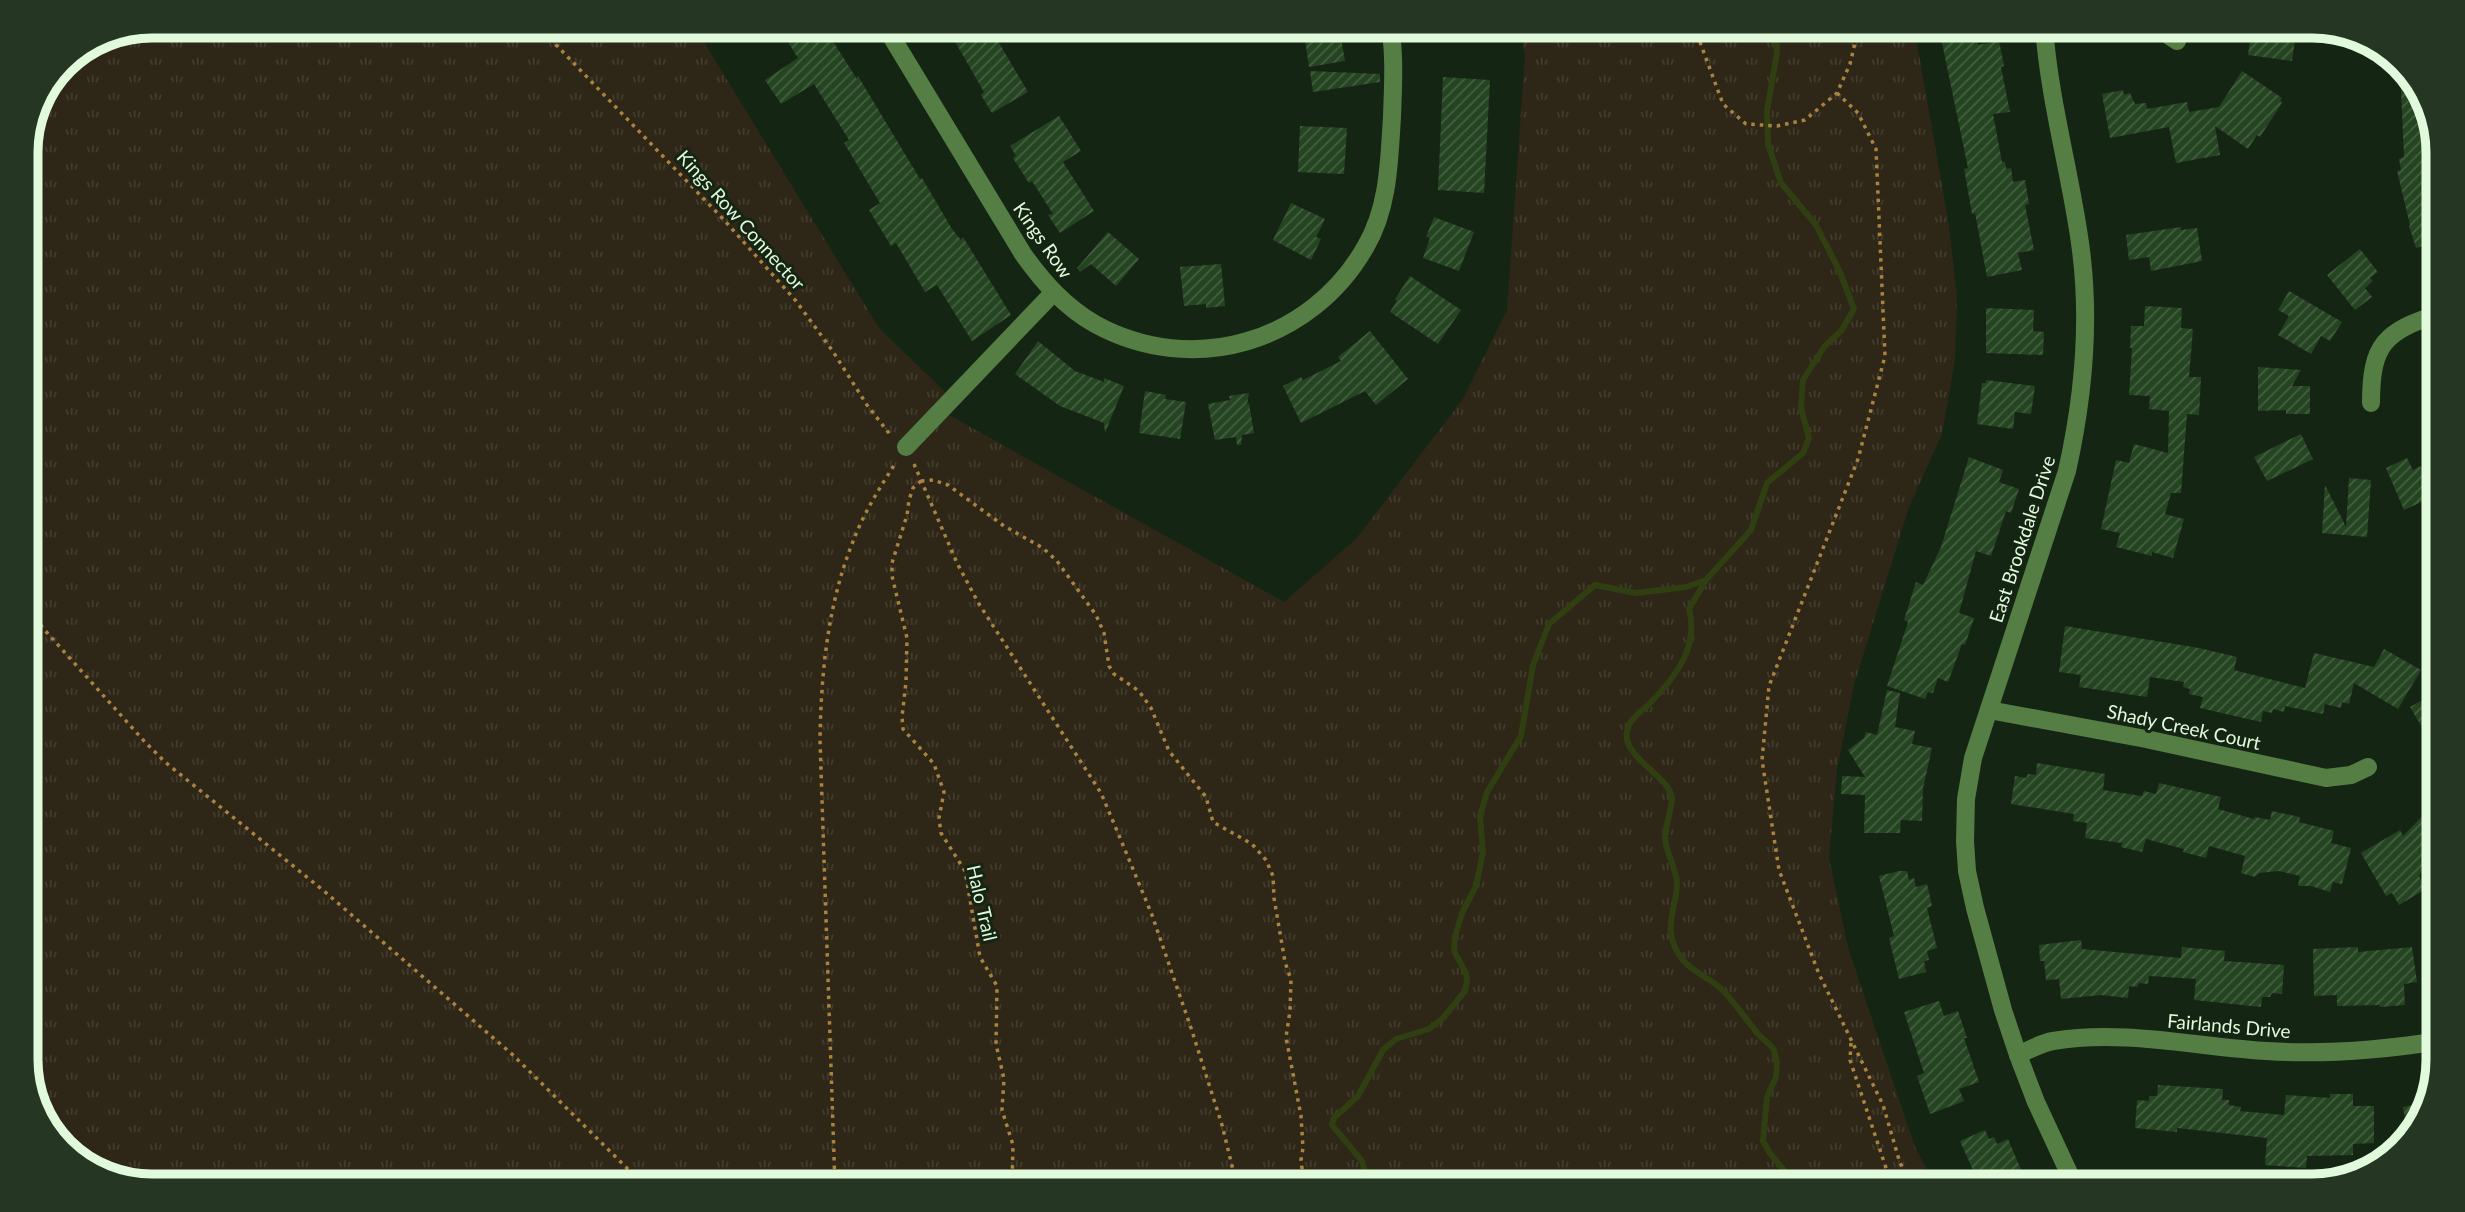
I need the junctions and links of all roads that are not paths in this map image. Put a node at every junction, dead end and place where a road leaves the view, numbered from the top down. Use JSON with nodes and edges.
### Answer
{"nodes":[{"id":1,"x":892,"y":38,"type":"edge"},
{"id":2,"x":1391,"y":38,"type":"edge"},
{"id":3,"x":2046,"y":38,"type":"edge"},
{"id":4,"x":2172,"y":38,"type":"edge"},
{"id":5,"x":2177,"y":41,"type":"dead end"},
{"id":6,"x":1054,"y":292,"type":"junction"},
{"id":7,"x":2426,"y":319,"type":"edge"},
{"id":8,"x":2371,"y":403,"type":"dead end"},
{"id":9,"x":906,"y":447,"type":"road end"},
{"id":10,"x":1989,"y":710,"type":"junction"},
{"id":11,"x":2368,"y":767,"type":"dead end"},
{"id":12,"x":2426,"y":1043,"type":"edge"},
{"id":13,"x":2018,"y":1055,"type":"junction"},
{"id":14,"x":2069,"y":1174,"type":"edge"}],
"edges":[{"from":1,"to":6,"type":"street","name":"Kings Row"},
{"from":2,"to":6,"type":"street","name":"Kings Row"},
{"from":3,"to":10,"type":"street","name":"East Brookdale Drive"},
{"from":4,"to":5,"type":"street"},
{"from":6,"to":9,"type":"street"},
{"from":7,"to":8,"type":"street"},
{"from":10,"to":11,"type":"street","name":"Shady Creek Court"},
{"from":10,"to":13,"type":"street","name":"East Brookdale Drive"},
{"from":12,"to":13,"type":"street","name":"Fairlands Drive"},
{"from":13,"to":14,"type":"street","name":"East Brookdale Drive"}]}
